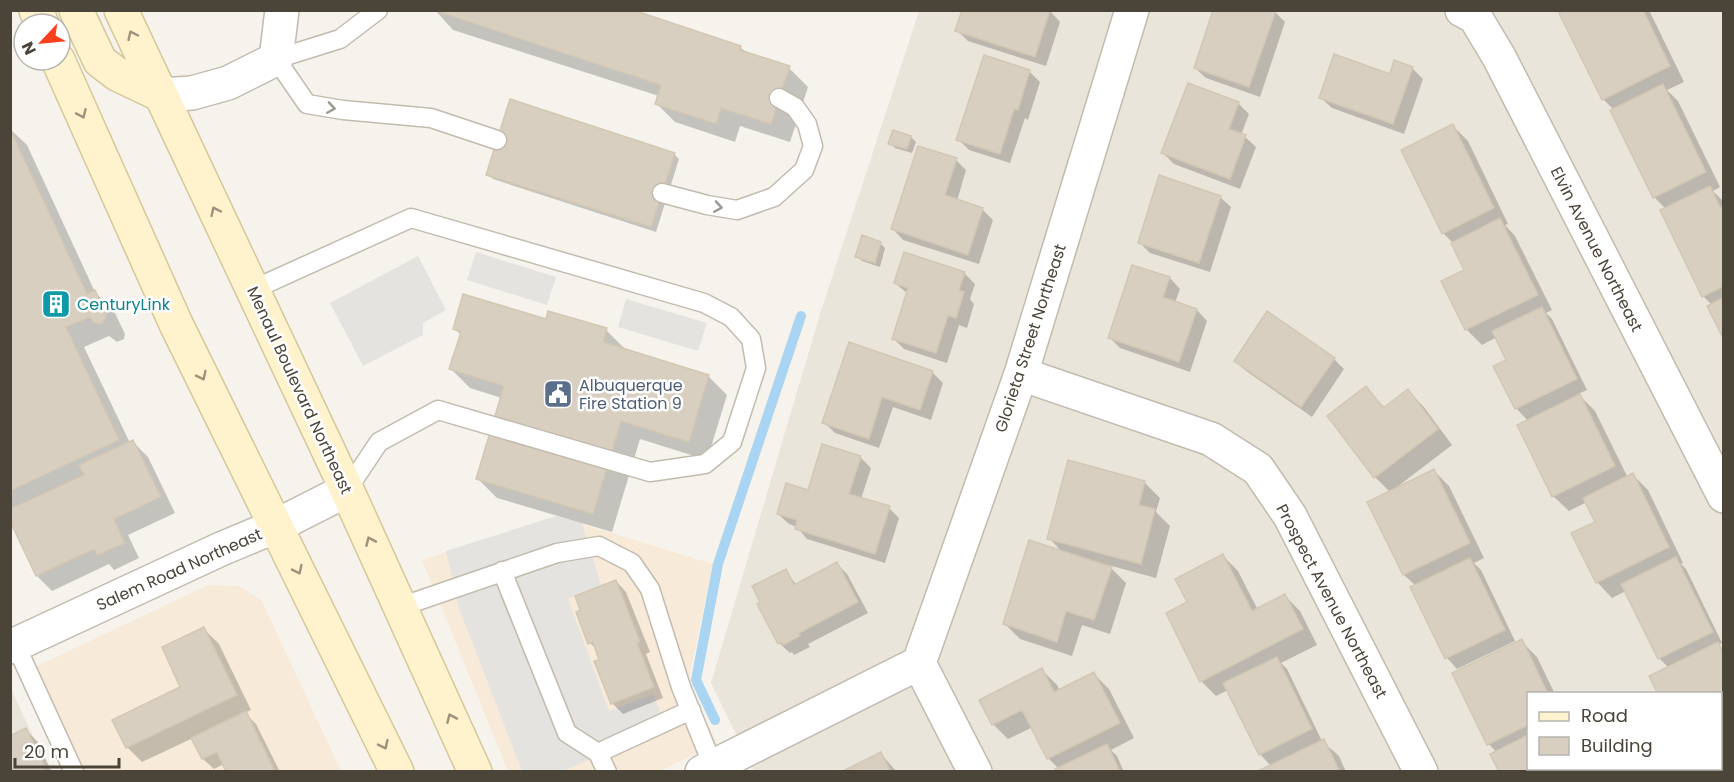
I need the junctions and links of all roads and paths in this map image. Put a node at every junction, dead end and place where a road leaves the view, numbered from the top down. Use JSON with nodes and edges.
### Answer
{"nodes":[{"id":1,"x":76,"y":10,"type":"edge"},
{"id":2,"x":121,"y":10,"type":"edge"},
{"id":3,"x":282,"y":10,"type":"edge"},
{"id":4,"x":378,"y":10,"type":"edge"},
{"id":5,"x":1132,"y":10,"type":"edge"},
{"id":6,"x":1462,"y":10,"type":"edge"},
{"id":7,"x":276,"y":59,"type":"junction"},
{"id":8,"x":63,"y":72,"type":"edge"},
{"id":9,"x":161,"y":95,"type":"junction"},
{"id":10,"x":779,"y":98,"type":"dead end"},
{"id":11,"x":497,"y":140,"type":"dead end"},
{"id":12,"x":662,"y":193,"type":"dead end"},
{"id":13,"x":252,"y":290,"type":"junction"},
{"id":14,"x":1021,"y":374,"type":"junction"},
{"id":15,"x":347,"y":490,"type":"junction"},
{"id":16,"x":1724,"y":496,"type":"edge"},
{"id":17,"x":276,"y":526,"type":"junction"},
{"id":18,"x":502,"y":571,"type":"junction"},
{"id":19,"x":400,"y":607,"type":"junction"},
{"id":20,"x":12,"y":642,"type":"edge"},
{"id":21,"x":919,"y":663,"type":"junction"},
{"id":22,"x":691,"y":710,"type":"junction"},
{"id":23,"x":598,"y":753,"type":"junction"},
{"id":24,"x":720,"y":767,"type":"edge"},
{"id":25,"x":74,"y":771,"type":"edge"},
{"id":26,"x":397,"y":771,"type":"edge"},
{"id":27,"x":475,"y":771,"type":"edge"},
{"id":28,"x":607,"y":771,"type":"edge"},
{"id":29,"x":975,"y":771,"type":"edge"},
{"id":30,"x":1421,"y":771,"type":"edge"}],
"edges":[{"from":1,"to":9,"type":"main road"},
{"from":9,"to":2,"type":"main road","name":"Menaul Boulevard Northeast","one_way":true},
{"from":3,"to":7,"type":"street"},
{"from":4,"to":7,"type":"lane"},
{"from":5,"to":14,"type":"street","name":"Glorieta Street Northeast"},
{"from":6,"to":16,"type":"street","name":"Elvin Avenue Northeast"},
{"from":7,"to":9,"type":"street"},
{"from":7,"to":11,"type":"lane","one_way":true},
{"from":8,"to":17,"type":"main road","one_way":true},
{"from":13,"to":9,"type":"main road","name":"Menaul Boulevard Northeast","one_way":true},
{"from":12,"to":10,"type":"lane","one_way":true},
{"from":13,"to":15,"type":"main road","name":"Menaul Boulevard Northeast"},
{"from":13,"to":15,"type":"lane"},
{"from":14,"to":21,"type":"street","name":"Glorieta Street Northeast"},
{"from":14,"to":30,"type":"street","name":"Prospect Avenue Northeast"},
{"from":15,"to":17,"type":"street","name":"Salem Road Northeast"},
{"from":19,"to":15,"type":"main road","name":"Menaul Boulevard Northeast","one_way":true},
{"from":17,"to":20,"type":"street","name":"Salem Road Northeast"},
{"from":17,"to":26,"type":"main road","one_way":true},
{"from":18,"to":19,"type":"lane"},
{"from":18,"to":22,"type":"lane"},
{"from":18,"to":23,"type":"lane"},
{"from":27,"to":19,"type":"main road","name":"Menaul Boulevard Northeast","one_way":true},
{"from":20,"to":25,"type":"lane"},
{"from":21,"to":24,"type":"street"},
{"from":21,"to":29,"type":"street"},
{"from":22,"to":23,"type":"lane"},
{"from":22,"to":24,"type":"lane"},
{"from":23,"to":28,"type":"lane"}]}
